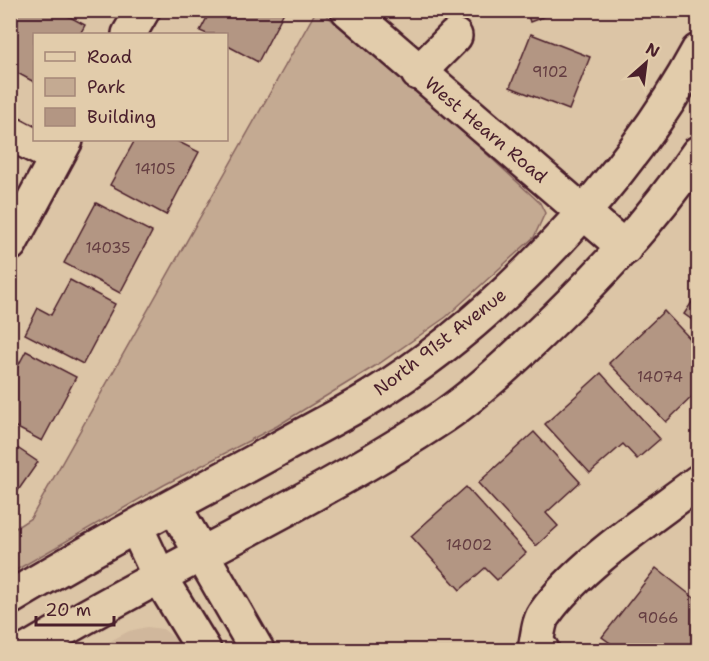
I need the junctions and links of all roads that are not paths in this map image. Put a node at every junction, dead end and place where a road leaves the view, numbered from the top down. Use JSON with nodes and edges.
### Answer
{"nodes":[{"id":1,"x":143,"y":10,"type":"edge"},
{"id":2,"x":348,"y":10,"type":"edge"},
{"id":3,"x":130,"y":33,"type":"edge"},
{"id":4,"x":455,"y":36,"type":"dead end"},
{"id":5,"x":699,"y":51,"type":"edge"},
{"id":6,"x":418,"y":73,"type":"junction"},
{"id":7,"x":10,"y":133,"type":"edge"},
{"id":8,"x":33,"y":140,"type":"edge"},
{"id":9,"x":37,"y":141,"type":"edge"},
{"id":10,"x":61,"y":148,"type":"edge"},
{"id":11,"x":699,"y":153,"type":"edge"},
{"id":12,"x":583,"y":213,"type":"junction"},
{"id":13,"x":10,"y":244,"type":"edge"},
{"id":14,"x":625,"y":248,"type":"junction"},
{"id":15,"x":699,"y":482,"type":"edge"},
{"id":16,"x":174,"y":506,"type":"junction"},
{"id":17,"x":136,"y":527,"type":"junction"},
{"id":18,"x":201,"y":556,"type":"junction"},
{"id":19,"x":160,"y":578,"type":"junction"},
{"id":20,"x":10,"y":598,"type":"edge"},
{"id":21,"x":539,"y":647,"type":"edge"},
{"id":22,"x":28,"y":651,"type":"edge"},
{"id":23,"x":204,"y":651,"type":"edge"},
{"id":24,"x":257,"y":651,"type":"edge"}],
"edges":[{"from":1,"to":3,"type":"main road"},
{"from":2,"to":6,"type":"main road","name":"West Hearn Road"},
{"from":4,"to":6,"type":"main road"},
{"from":5,"to":12,"type":"main road","name":"North 91st Avenue"},
{"from":6,"to":12,"type":"main road","name":"West Hearn Road"},
{"from":7,"to":8,"type":"main road"},
{"from":9,"to":10,"type":"main road"},
{"from":10,"to":13,"type":"main road"},
{"from":11,"to":14,"type":"main road"},
{"from":12,"to":14,"type":"main road","name":"West Hearn Road"},
{"from":12,"to":16,"type":"main road","name":"North 91st Avenue"},
{"from":14,"to":18,"type":"main road"},
{"from":15,"to":21,"type":"main road"},
{"from":16,"to":17,"type":"main road","name":"North 91st Avenue"},
{"from":16,"to":18,"type":"main road"},
{"from":17,"to":19,"type":"main road"},
{"from":17,"to":20,"type":"main road","name":"North 91st Avenue"},
{"from":18,"to":19,"type":"main road"},
{"from":18,"to":24,"type":"main road"},
{"from":19,"to":22,"type":"main road"},
{"from":19,"to":23,"type":"main road"}]}
